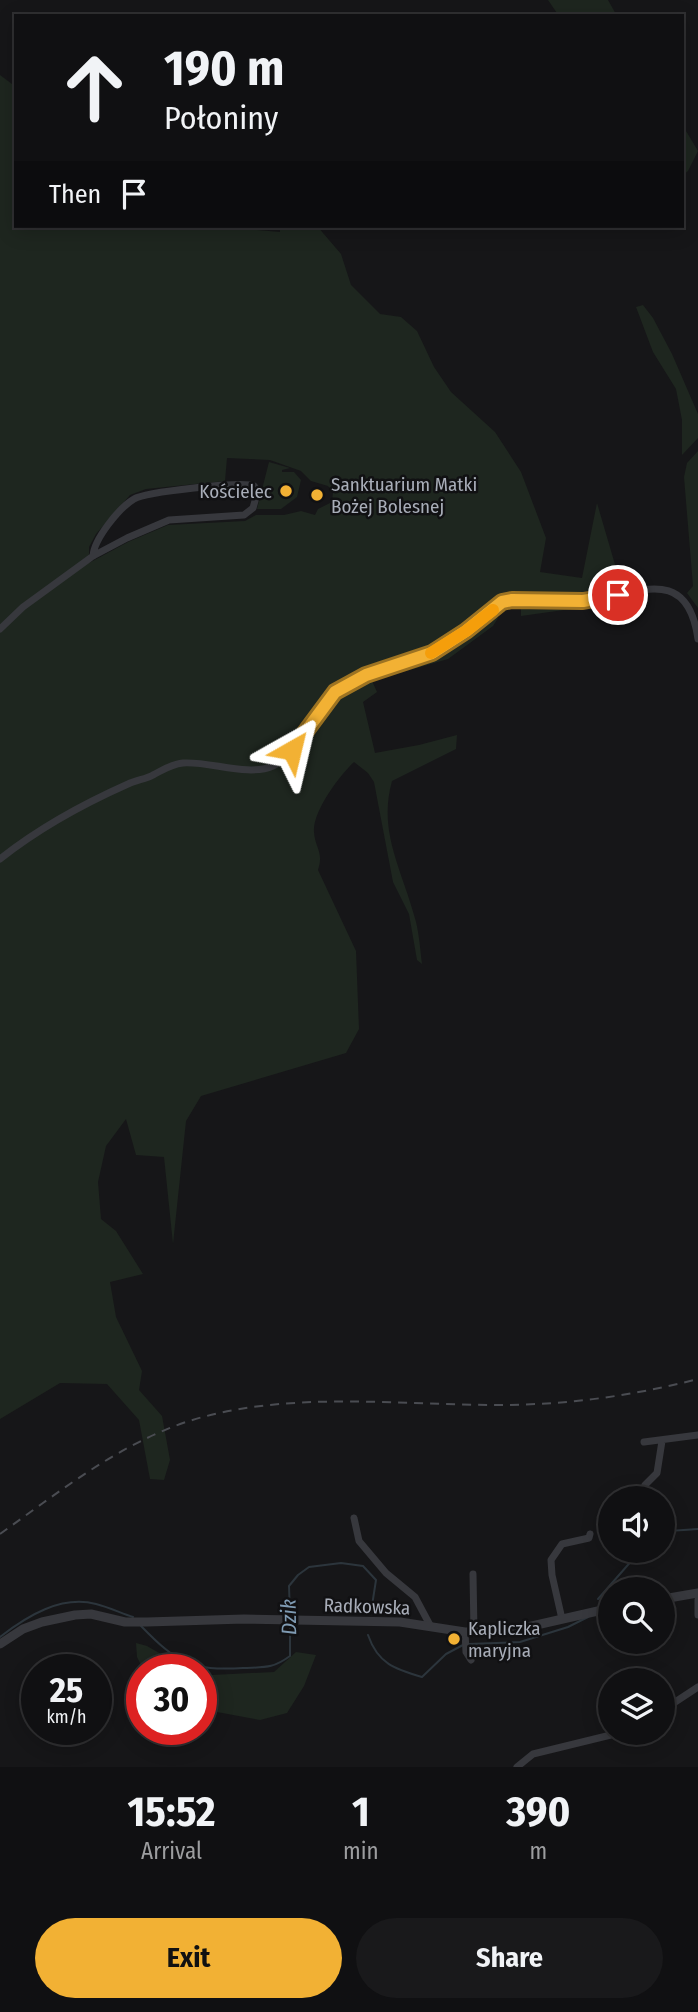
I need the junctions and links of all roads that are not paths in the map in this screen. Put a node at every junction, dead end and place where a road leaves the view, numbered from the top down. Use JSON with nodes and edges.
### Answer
{"nodes":[{"id":1,"x":93,"y":556,"type":"junction"},
{"id":2,"x":695,"y":616,"type":"edge"},
{"id":3,"x":0,"y":629,"type":"edge"},
{"id":4,"x":698,"y":639,"type":"edge"},
{"id":5,"x":0,"y":859,"type":"edge"},
{"id":6,"x":698,"y":1435,"type":"edge"},
{"id":7,"x":662,"y":1441,"type":"junction"},
{"id":8,"x":644,"y":1442,"type":"dead end"},
{"id":9,"x":645,"y":1485,"type":"dead end"},
{"id":10,"x":354,"y":1518,"type":"dead end"},
{"id":11,"x":590,"y":1534,"type":"dead end"},
{"id":12,"x":473,"y":1574,"type":"dead end"},
{"id":13,"x":698,"y":1593,"type":"edge"},
{"id":14,"x":675,"y":1597,"type":"edge"},
{"id":15,"x":698,"y":1600,"type":"edge"},
{"id":16,"x":598,"y":1611,"type":"edge"},
{"id":17,"x":698,"y":1615,"type":"edge"},
{"id":18,"x":562,"y":1619,"type":"junction"},
{"id":19,"x":431,"y":1627,"type":"junction"},
{"id":20,"x":468,"y":1638,"type":"junction"},
{"id":21,"x":0,"y":1644,"type":"edge"},
{"id":22,"x":471,"y":1660,"type":"dead end"},
{"id":23,"x":698,"y":1687,"type":"edge"},
{"id":24,"x":675,"y":1702,"type":"edge"},
{"id":25,"x":598,"y":1738,"type":"edge"},
{"id":26,"x":517,"y":1767,"type":"edge"}],
"edges":[{"from":1,"to":1,"type":"street"},
{"from":1,"to":3,"type":"street"},
{"from":2,"to":4,"type":"street"},
{"from":2,"to":5,"type":"street"},
{"from":6,"to":7,"type":"street"},
{"from":7,"to":8,"type":"street"},
{"from":7,"to":9,"type":"street"},
{"from":10,"to":19,"type":"street"},
{"from":11,"to":18,"type":"street"},
{"from":12,"to":20,"type":"street"},
{"from":13,"to":14,"type":"street"},
{"from":15,"to":17,"type":"street"},
{"from":16,"to":18,"type":"street","name":"Radkowska"},
{"from":18,"to":20,"type":"street","name":"Radkowska"},
{"from":19,"to":20,"type":"street","name":"Radkowska"},
{"from":19,"to":21,"type":"street","name":"Radkowska"},
{"from":20,"to":22,"type":"street"},
{"from":23,"to":24,"type":"street"},
{"from":25,"to":26,"type":"street"}]}
